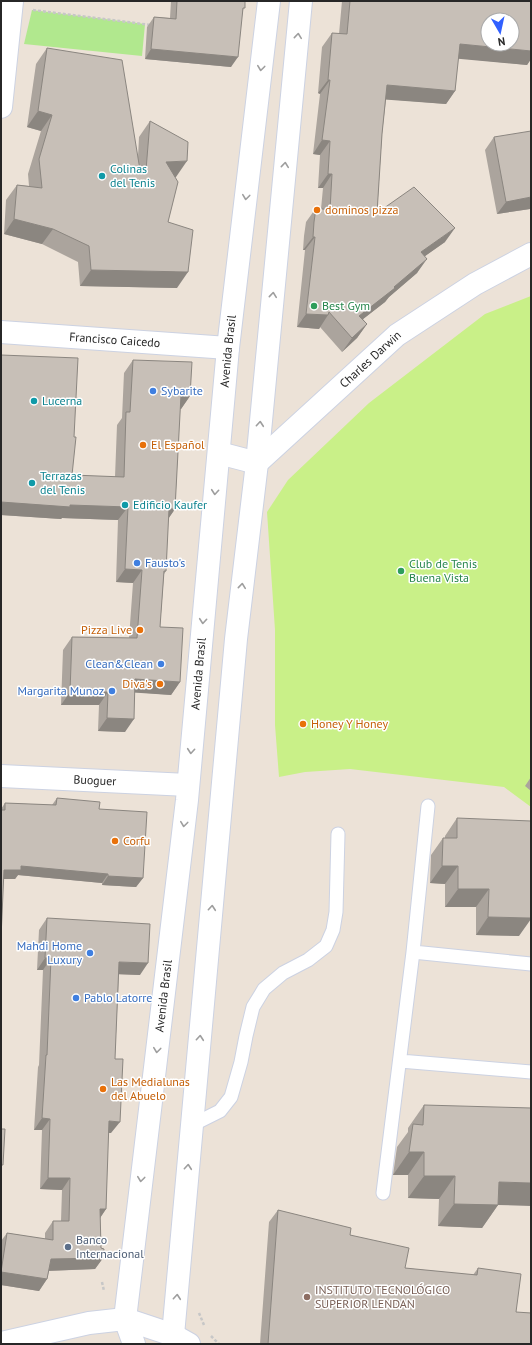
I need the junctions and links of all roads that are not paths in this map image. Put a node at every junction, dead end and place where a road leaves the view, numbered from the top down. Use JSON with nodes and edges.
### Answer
{"nodes":[{"id":1,"x":12,"y":1,"type":"edge"},
{"id":2,"x":269,"y":1,"type":"edge"},
{"id":3,"x":301,"y":1,"type":"edge"},
{"id":4,"x":1,"y":108,"type":"edge"},
{"id":5,"x":531,"y":254,"type":"edge"},
{"id":6,"x":1,"y":332,"type":"edge"},
{"id":7,"x":228,"y":348,"type":"junction"},
{"id":8,"x":219,"y":453,"type":"junction"},
{"id":9,"x":257,"y":463,"type":"junction"},
{"id":10,"x":1,"y":776,"type":"edge"},
{"id":11,"x":188,"y":785,"type":"junction"},
{"id":12,"x":428,"y":806,"type":"dead end"},
{"id":13,"x":338,"y":834,"type":"dead end"},
{"id":14,"x":414,"y":952,"type":"junction"},
{"id":15,"x":531,"y":964,"type":"edge"},
{"id":16,"x":400,"y":1061,"type":"junction"},
{"id":17,"x":531,"y":1072,"type":"edge"},
{"id":18,"x":192,"y":1125,"type":"junction"},
{"id":19,"x":382,"y":1193,"type":"dead end"},
{"id":20,"x":124,"y":1319,"type":"junction"},
{"id":21,"x":180,"y":1341,"type":"edge"},
{"id":22,"x":1,"y":1343,"type":"edge"},
{"id":23,"x":134,"y":1344,"type":"edge"}],
"edges":[{"from":1,"to":4,"type":"street"},
{"from":2,"to":7,"type":"street","name":"Avenida Brasil","one_way":true},
{"from":9,"to":3,"type":"street","one_way":true},
{"from":5,"to":9,"type":"street","name":"Charles Darwin"},
{"from":6,"to":7,"type":"street","name":"Francisco Caicedo"},
{"from":7,"to":8,"type":"street","name":"Avenida Brasil"},
{"from":8,"to":9,"type":"street"},
{"from":8,"to":11,"type":"street","name":"Avenida Brasil","one_way":true},
{"from":18,"to":9,"type":"street","one_way":true},
{"from":10,"to":11,"type":"street","name":"Buoguer"},
{"from":11,"to":20,"type":"street","name":"Avenida Brasil","one_way":true},
{"from":12,"to":14,"type":"lane"},
{"from":13,"to":18,"type":"lane"},
{"from":14,"to":15,"type":"lane"},
{"from":14,"to":16,"type":"lane"},
{"from":16,"to":17,"type":"lane"},
{"from":16,"to":19,"type":"lane"},
{"from":21,"to":18,"type":"street","one_way":true},
{"from":20,"to":21,"type":"street"},
{"from":20,"to":22,"type":"street"},
{"from":20,"to":23,"type":"street","name":"Avenida Brasil"}]}
